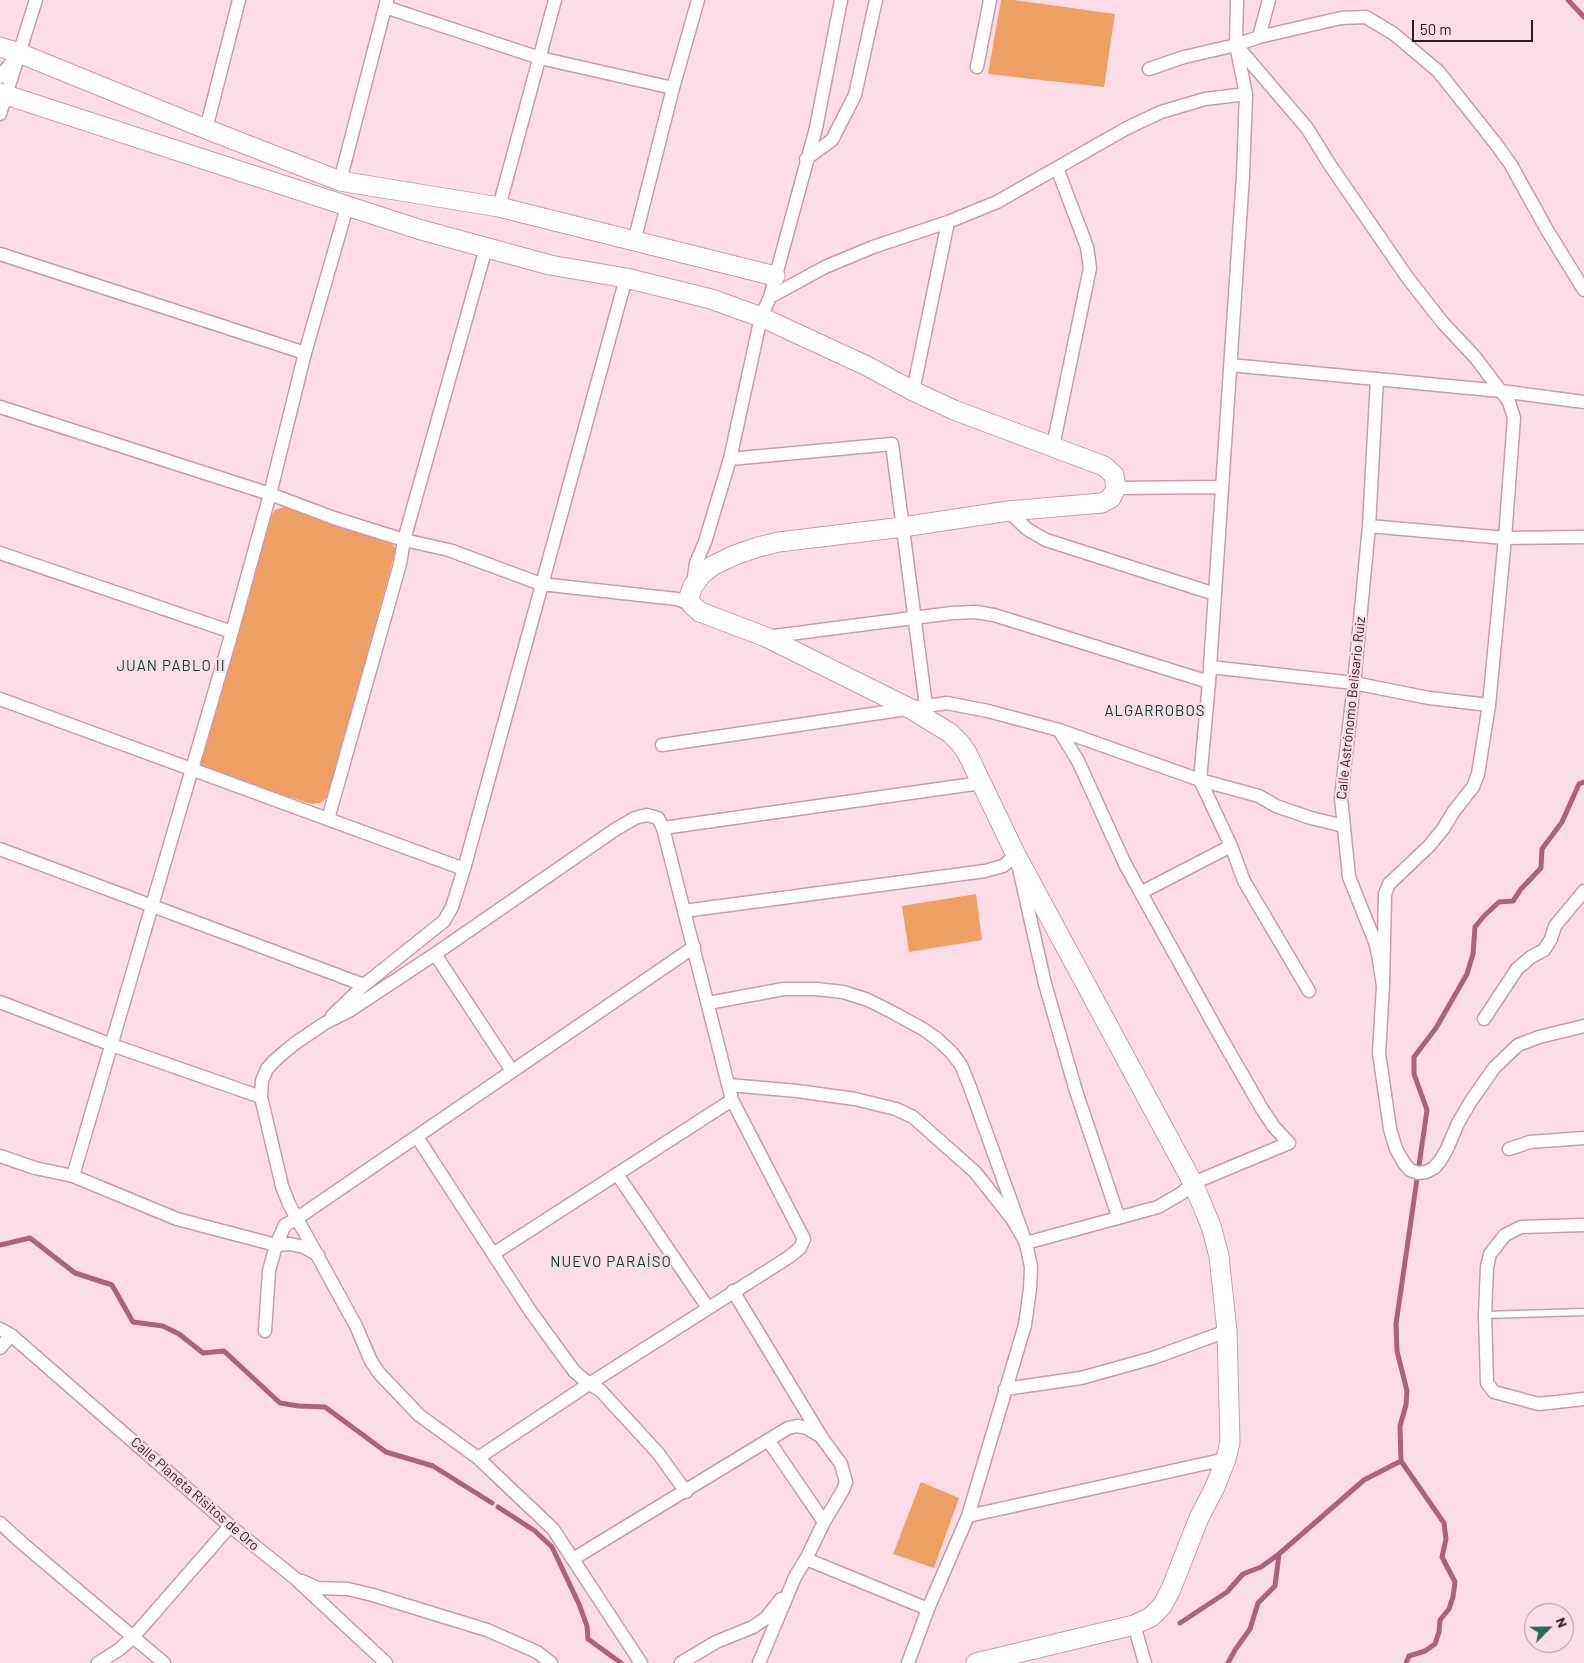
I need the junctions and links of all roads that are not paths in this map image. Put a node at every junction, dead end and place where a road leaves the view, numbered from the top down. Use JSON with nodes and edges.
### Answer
{"nodes":[{"id":1,"x":36,"y":0,"type":"edge"},
{"id":2,"x":239,"y":0,"type":"edge"},
{"id":3,"x":555,"y":0,"type":"edge"},
{"id":4,"x":698,"y":0,"type":"edge"},
{"id":5,"x":841,"y":0,"type":"edge"},
{"id":6,"x":876,"y":0,"type":"edge"},
{"id":7,"x":990,"y":0,"type":"edge"},
{"id":8,"x":1236,"y":0,"type":"edge"},
{"id":9,"x":1269,"y":0,"type":"edge"},
{"id":10,"x":386,"y":4,"type":"edge"},
{"id":11,"x":1259,"y":38,"type":"junction"},
{"id":12,"x":1236,"y":45,"type":"junction"},
{"id":13,"x":0,"y":47,"type":"edge"},
{"id":14,"x":19,"y":53,"type":"junction"},
{"id":15,"x":540,"y":58,"type":"junction"},
{"id":16,"x":977,"y":66,"type":"dead end"},
{"id":17,"x":1149,"y":69,"type":"dead end"},
{"id":18,"x":0,"y":76,"type":"edge"},
{"id":19,"x":673,"y":88,"type":"junction"},
{"id":20,"x":3,"y":94,"type":"edge"},
{"id":21,"x":1246,"y":94,"type":"junction"},
{"id":22,"x":0,"y":114,"type":"edge"},
{"id":23,"x":206,"y":129,"type":"junction"},
{"id":24,"x":806,"y":158,"type":"junction"},
{"id":25,"x":1057,"y":168,"type":"junction"},
{"id":26,"x":340,"y":181,"type":"junction"},
{"id":27,"x":346,"y":207,"type":"junction"},
{"id":28,"x":499,"y":207,"type":"junction"},
{"id":29,"x":948,"y":222,"type":"junction"},
{"id":30,"x":634,"y":242,"type":"junction"},
{"id":31,"x":486,"y":248,"type":"junction"},
{"id":32,"x":0,"y":254,"type":"edge"},
{"id":33,"x":775,"y":276,"type":"junction"},
{"id":34,"x":626,"y":278,"type":"junction"},
{"id":35,"x":1584,"y":290,"type":"edge"},
{"id":36,"x":770,"y":297,"type":"junction"},
{"id":37,"x":761,"y":317,"type":"junction"},
{"id":38,"x":305,"y":353,"type":"junction"},
{"id":39,"x":1475,"y":357,"type":"junction"},
{"id":40,"x":1230,"y":365,"type":"junction"},
{"id":41,"x":1377,"y":379,"type":"junction"},
{"id":42,"x":1460,"y":388,"type":"junction"},
{"id":43,"x":913,"y":391,"type":"junction"},
{"id":44,"x":1501,"y":391,"type":"junction"},
{"id":45,"x":1584,"y":402,"type":"edge"},
{"id":46,"x":0,"y":407,"type":"edge"},
{"id":47,"x":1053,"y":446,"type":"junction"},
{"id":48,"x":730,"y":459,"type":"junction"},
{"id":49,"x":1222,"y":487,"type":"junction"},
{"id":50,"x":1116,"y":488,"type":"junction"},
{"id":51,"x":270,"y":494,"type":"junction"},
{"id":52,"x":1008,"y":512,"type":"junction"},
{"id":53,"x":1369,"y":526,"type":"junction"},
{"id":54,"x":903,"y":528,"type":"junction"},
{"id":55,"x":1584,"y":537,"type":"edge"},
{"id":56,"x":1505,"y":538,"type":"junction"},
{"id":57,"x":404,"y":540,"type":"junction"},
{"id":58,"x":0,"y":553,"type":"edge"},
{"id":59,"x":541,"y":584,"type":"junction"},
{"id":60,"x":693,"y":586,"type":"junction"},
{"id":61,"x":1215,"y":594,"type":"junction"},
{"id":62,"x":692,"y":605,"type":"junction"},
{"id":63,"x":915,"y":618,"type":"junction"},
{"id":64,"x":232,"y":632,"type":"junction"},
{"id":65,"x":766,"y":637,"type":"junction"},
{"id":66,"x":1210,"y":667,"type":"junction"},
{"id":67,"x":1209,"y":682,"type":"junction"},
{"id":68,"x":1354,"y":683,"type":"junction"},
{"id":69,"x":0,"y":699,"type":"edge"},
{"id":70,"x":1490,"y":705,"type":"junction"},
{"id":71,"x":918,"y":707,"type":"junction"},
{"id":72,"x":1058,"y":730,"type":"junction"},
{"id":73,"x":662,"y":744,"type":"dead end"},
{"id":74,"x":191,"y":769,"type":"junction"},
{"id":75,"x":1200,"y":780,"type":"junction"},
{"id":76,"x":981,"y":783,"type":"junction"},
{"id":77,"x":328,"y":819,"type":"junction"},
{"id":78,"x":1344,"y":826,"type":"junction"},
{"id":79,"x":664,"y":828,"type":"junction"},
{"id":80,"x":1230,"y":846,"type":"junction"},
{"id":81,"x":0,"y":849,"type":"edge"},
{"id":82,"x":1016,"y":855,"type":"junction"},
{"id":83,"x":464,"y":869,"type":"junction"},
{"id":84,"x":1584,"y":891,"type":"edge"},
{"id":85,"x":1142,"y":892,"type":"junction"},
{"id":86,"x":152,"y":906,"type":"junction"},
{"id":87,"x":684,"y":911,"type":"junction"},
{"id":88,"x":694,"y":947,"type":"junction"},
{"id":89,"x":435,"y":954,"type":"junction"},
{"id":90,"x":364,"y":985,"type":"junction"},
{"id":91,"x":1383,"y":986,"type":"junction"},
{"id":92,"x":1309,"y":992,"type":"dead end"},
{"id":93,"x":0,"y":1002,"type":"edge"},
{"id":94,"x":708,"y":1003,"type":"junction"},
{"id":95,"x":1484,"y":1019,"type":"dead end"},
{"id":96,"x":325,"y":1023,"type":"junction"},
{"id":97,"x":1584,"y":1026,"type":"edge"},
{"id":98,"x":112,"y":1046,"type":"junction"},
{"id":99,"x":512,"y":1071,"type":"junction"},
{"id":100,"x":729,"y":1085,"type":"junction"},
{"id":101,"x":261,"y":1097,"type":"junction"},
{"id":102,"x":732,"y":1100,"type":"junction"},
{"id":103,"x":416,"y":1136,"type":"junction"},
{"id":104,"x":1584,"y":1138,"type":"edge"},
{"id":105,"x":1509,"y":1149,"type":"dead end"},
{"id":106,"x":0,"y":1156,"type":"edge"},
{"id":107,"x":617,"y":1174,"type":"junction"},
{"id":108,"x":73,"y":1176,"type":"junction"},
{"id":109,"x":1193,"y":1183,"type":"junction"},
{"id":110,"x":1118,"y":1216,"type":"junction"},
{"id":111,"x":296,"y":1219,"type":"junction"},
{"id":112,"x":1584,"y":1225,"type":"edge"},
{"id":113,"x":1026,"y":1244,"type":"junction"},
{"id":114,"x":276,"y":1245,"type":"junction"},
{"id":115,"x":494,"y":1254,"type":"junction"},
{"id":116,"x":318,"y":1256,"type":"junction"},
{"id":117,"x":733,"y":1292,"type":"junction"},
{"id":118,"x":708,"y":1308,"type":"junction"},
{"id":119,"x":1584,"y":1312,"type":"edge"},
{"id":120,"x":1485,"y":1316,"type":"junction"},
{"id":121,"x":265,"y":1331,"type":"dead end"},
{"id":122,"x":1228,"y":1331,"type":"junction"},
{"id":123,"x":5,"y":1332,"type":"edge"},
{"id":124,"x":0,"y":1348,"type":"edge"},
{"id":125,"x":589,"y":1384,"type":"junction"},
{"id":126,"x":1005,"y":1389,"type":"junction"},
{"id":127,"x":1584,"y":1399,"type":"edge"},
{"id":128,"x":822,"y":1438,"type":"junction"},
{"id":129,"x":768,"y":1440,"type":"junction"},
{"id":130,"x":478,"y":1458,"type":"junction"},
{"id":131,"x":1226,"y":1459,"type":"junction"},
{"id":132,"x":686,"y":1492,"type":"junction"},
{"id":133,"x":968,"y":1516,"type":"junction"},
{"id":134,"x":0,"y":1522,"type":"edge"},
{"id":135,"x":824,"y":1522,"type":"junction"},
{"id":136,"x":230,"y":1526,"type":"junction"},
{"id":137,"x":573,"y":1559,"type":"junction"},
{"id":138,"x":806,"y":1559,"type":"junction"},
{"id":139,"x":795,"y":1577,"type":"junction"},
{"id":140,"x":296,"y":1579,"type":"junction"},
{"id":141,"x":928,"y":1609,"type":"junction"},
{"id":142,"x":1134,"y":1625,"type":"junction"},
{"id":143,"x":132,"y":1636,"type":"junction"},
{"id":144,"x":987,"y":1662,"type":"edge"},
{"id":145,"x":98,"y":1663,"type":"edge"},
{"id":146,"x":164,"y":1663,"type":"edge"},
{"id":147,"x":386,"y":1663,"type":"edge"},
{"id":148,"x":551,"y":1663,"type":"edge"},
{"id":149,"x":641,"y":1663,"type":"edge"},
{"id":150,"x":681,"y":1663,"type":"edge"},
{"id":151,"x":760,"y":1663,"type":"edge"},
{"id":152,"x":908,"y":1663,"type":"edge"},
{"id":153,"x":1145,"y":1663,"type":"edge"}],
"edges":[{"from":1,"to":14,"type":"street"},
{"from":2,"to":23,"type":"street"},
{"from":3,"to":15,"type":"street"},
{"from":4,"to":19,"type":"street"},
{"from":5,"to":24,"type":"street"},
{"from":6,"to":24,"type":"street"},
{"from":7,"to":16,"type":"street"},
{"from":8,"to":12,"type":"street"},
{"from":9,"to":11,"type":"street"},
{"from":10,"to":15,"type":"street"},
{"from":10,"to":26,"type":"street"},
{"from":11,"to":12,"type":"street"},
{"from":11,"to":35,"type":"street"},
{"from":12,"to":17,"type":"street"},
{"from":12,"to":21,"type":"street"},
{"from":12,"to":39,"type":"street"},
{"from":13,"to":14,"type":"street"},
{"from":14,"to":18,"type":"street"},
{"from":14,"to":20,"type":"street"},
{"from":14,"to":23,"type":"street"},
{"from":15,"to":19,"type":"street"},
{"from":15,"to":28,"type":"street"},
{"from":19,"to":30,"type":"street"},
{"from":20,"to":22,"type":"street"},
{"from":20,"to":27,"type":"street"},
{"from":21,"to":25,"type":"street"},
{"from":21,"to":40,"type":"street"},
{"from":23,"to":26,"type":"street"},
{"from":24,"to":33,"type":"street"},
{"from":25,"to":29,"type":"street"},
{"from":25,"to":47,"type":"street"},
{"from":26,"to":28,"type":"street"},
{"from":27,"to":31,"type":"street"},
{"from":27,"to":38,"type":"street"},
{"from":28,"to":30,"type":"street"},
{"from":29,"to":36,"type":"street"},
{"from":29,"to":43,"type":"street"},
{"from":30,"to":33,"type":"street"},
{"from":31,"to":34,"type":"street"},
{"from":31,"to":57,"type":"street"},
{"from":32,"to":38,"type":"street"},
{"from":33,"to":36,"type":"street"},
{"from":34,"to":37,"type":"street"},
{"from":34,"to":59,"type":"street"},
{"from":36,"to":37,"type":"street"},
{"from":37,"to":43,"type":"street"},
{"from":37,"to":48,"type":"street"},
{"from":38,"to":51,"type":"street"},
{"from":39,"to":42,"type":"street"},
{"from":39,"to":44,"type":"street"},
{"from":40,"to":41,"type":"street"},
{"from":40,"to":49,"type":"street"},
{"from":41,"to":42,"type":"street"},
{"from":41,"to":53,"type":"street","name":"Calle Astrónomo Belisario Ruiz"},
{"from":42,"to":44,"type":"street"},
{"from":43,"to":47,"type":"street"},
{"from":44,"to":45,"type":"street"},
{"from":44,"to":56,"type":"street"},
{"from":46,"to":51,"type":"street"},
{"from":47,"to":50,"type":"street"},
{"from":48,"to":54,"type":"street"},
{"from":48,"to":60,"type":"street"},
{"from":49,"to":50,"type":"street"},
{"from":49,"to":61,"type":"street"},
{"from":50,"to":52,"type":"street"},
{"from":51,"to":57,"type":"street"},
{"from":51,"to":64,"type":"street"},
{"from":52,"to":54,"type":"street"},
{"from":52,"to":61,"type":"street"},
{"from":53,"to":56,"type":"street"},
{"from":53,"to":68,"type":"street","name":"Calle Astrónomo Belisario Ruiz"},
{"from":54,"to":60,"type":"street"},
{"from":54,"to":63,"type":"street"},
{"from":55,"to":56,"type":"street"},
{"from":56,"to":70,"type":"street"},
{"from":57,"to":59,"type":"street"},
{"from":57,"to":77,"type":"street"},
{"from":58,"to":64,"type":"street"},
{"from":59,"to":62,"type":"street"},
{"from":59,"to":83,"type":"street"},
{"from":60,"to":62,"type":"street"},
{"from":61,"to":66,"type":"street"},
{"from":62,"to":65,"type":"street"},
{"from":63,"to":65,"type":"street"},
{"from":63,"to":67,"type":"street"},
{"from":63,"to":71,"type":"street"},
{"from":64,"to":74,"type":"street"},
{"from":65,"to":71,"type":"street"},
{"from":66,"to":67,"type":"street"},
{"from":66,"to":68,"type":"street"},
{"from":67,"to":75,"type":"street"},
{"from":68,"to":70,"type":"street"},
{"from":68,"to":78,"type":"street","name":"Calle Astrónomo Belisario Ruiz"},
{"from":69,"to":74,"type":"street"},
{"from":70,"to":91,"type":"street"},
{"from":71,"to":72,"type":"street"},
{"from":71,"to":73,"type":"street"},
{"from":71,"to":76,"type":"street"},
{"from":72,"to":75,"type":"street"},
{"from":72,"to":85,"type":"street"},
{"from":74,"to":77,"type":"street"},
{"from":74,"to":86,"type":"street"},
{"from":75,"to":78,"type":"street"},
{"from":75,"to":80,"type":"street"},
{"from":76,"to":79,"type":"street"},
{"from":76,"to":82,"type":"street"},
{"from":77,"to":83,"type":"street"},
{"from":78,"to":91,"type":"street","name":"Calle Astrónomo Belisario Ruiz"},
{"from":79,"to":87,"type":"street"},
{"from":79,"to":89,"type":"street"},
{"from":80,"to":85,"type":"street"},
{"from":80,"to":92,"type":"street"},
{"from":81,"to":86,"type":"street"},
{"from":82,"to":87,"type":"street"},
{"from":82,"to":109,"type":"street"},
{"from":82,"to":110,"type":"street"},
{"from":83,"to":90,"type":"street"},
{"from":84,"to":95,"type":"street"},
{"from":85,"to":109,"type":"street"},
{"from":86,"to":90,"type":"street"},
{"from":86,"to":98,"type":"street"},
{"from":87,"to":88,"type":"street"},
{"from":88,"to":94,"type":"street"},
{"from":88,"to":99,"type":"street"},
{"from":89,"to":96,"type":"street"},
{"from":89,"to":99,"type":"street"},
{"from":90,"to":96,"type":"street"},
{"from":91,"to":97,"type":"street","name":"Calle Astrónomo Belisario Ruiz"},
{"from":93,"to":98,"type":"street"},
{"from":94,"to":100,"type":"street"},
{"from":94,"to":113,"type":"street"},
{"from":96,"to":101,"type":"street"},
{"from":98,"to":101,"type":"street"},
{"from":98,"to":108,"type":"street"},
{"from":99,"to":103,"type":"street"},
{"from":100,"to":102,"type":"street"},
{"from":100,"to":113,"type":"street"},
{"from":101,"to":111,"type":"street"},
{"from":102,"to":107,"type":"street"},
{"from":102,"to":117,"type":"street"},
{"from":103,"to":111,"type":"street"},
{"from":103,"to":115,"type":"street"},
{"from":104,"to":105,"type":"street"},
{"from":106,"to":108,"type":"street"},
{"from":107,"to":115,"type":"street"},
{"from":107,"to":118,"type":"street"},
{"from":108,"to":114,"type":"street"},
{"from":109,"to":110,"type":"street"},
{"from":109,"to":122,"type":"street"},
{"from":110,"to":113,"type":"street"},
{"from":111,"to":114,"type":"street"},
{"from":111,"to":116,"type":"street"},
{"from":112,"to":120,"type":"street"},
{"from":113,"to":126,"type":"street"},
{"from":114,"to":116,"type":"street"},
{"from":114,"to":121,"type":"street"},
{"from":115,"to":125,"type":"street"},
{"from":116,"to":130,"type":"street"},
{"from":117,"to":118,"type":"street"},
{"from":117,"to":128,"type":"street"},
{"from":118,"to":125,"type":"street"},
{"from":119,"to":120,"type":"lane"},
{"from":120,"to":127,"type":"street"},
{"from":122,"to":126,"type":"street"},
{"from":122,"to":131,"type":"street"},
{"from":123,"to":124,"type":"street"},
{"from":123,"to":136,"type":"street","name":"Calle Planeta Risitos de Oro"},
{"from":125,"to":130,"type":"street"},
{"from":125,"to":132,"type":"street"},
{"from":126,"to":133,"type":"street"},
{"from":128,"to":129,"type":"street"},
{"from":128,"to":135,"type":"street"},
{"from":129,"to":132,"type":"street"},
{"from":129,"to":135,"type":"street"},
{"from":130,"to":137,"type":"street"},
{"from":131,"to":133,"type":"street"},
{"from":131,"to":142,"type":"street"},
{"from":132,"to":137,"type":"street"},
{"from":133,"to":141,"type":"street"},
{"from":134,"to":143,"type":"street"},
{"from":135,"to":138,"type":"street"},
{"from":136,"to":140,"type":"street","name":"Calle Planeta Risitos de Oro"},
{"from":136,"to":143,"type":"street"},
{"from":137,"to":149,"type":"street"},
{"from":138,"to":139,"type":"street"},
{"from":138,"to":141,"type":"street"},
{"from":139,"to":150,"type":"street"},
{"from":139,"to":151,"type":"street"},
{"from":140,"to":147,"type":"street","name":"Calle Planeta Risitos de Oro"},
{"from":140,"to":148,"type":"street"},
{"from":141,"to":152,"type":"street"},
{"from":142,"to":144,"type":"street"},
{"from":142,"to":153,"type":"street"},
{"from":143,"to":145,"type":"street"},
{"from":143,"to":146,"type":"street"}]}
